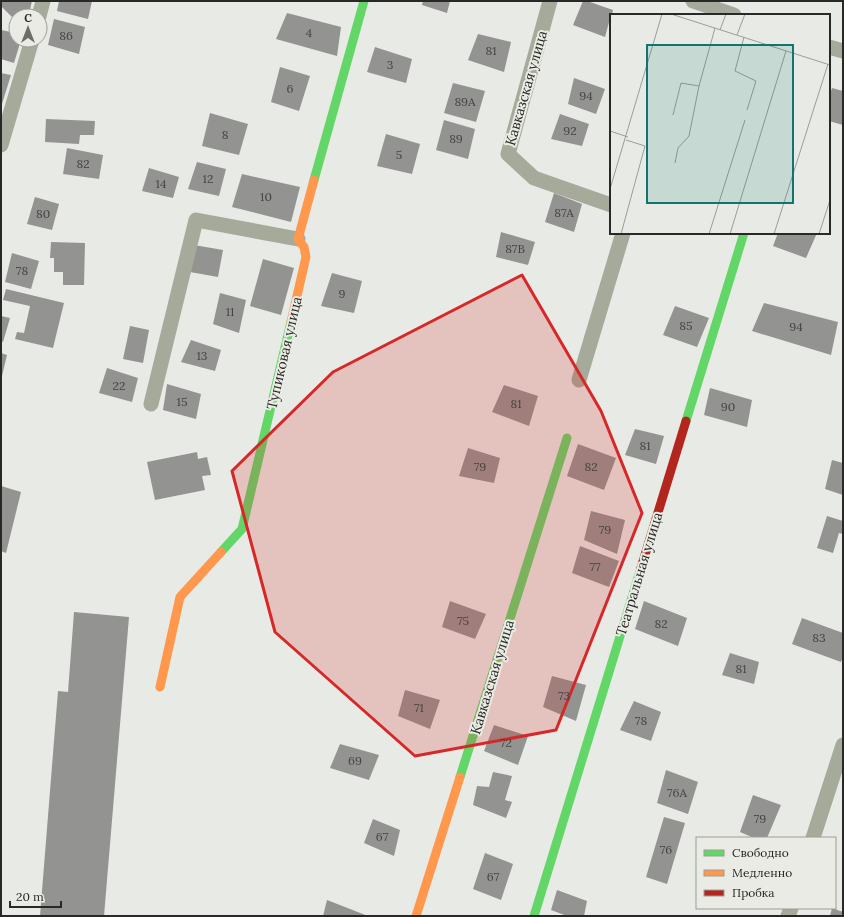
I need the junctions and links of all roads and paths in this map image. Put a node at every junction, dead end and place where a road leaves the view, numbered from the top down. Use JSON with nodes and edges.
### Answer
{"nodes":[{"id":1,"x":364,"y":1,"type":"edge"},
{"id":2,"x":550,"y":1,"type":"edge"},
{"id":3,"x":693,"y":1,"type":"edge"},
{"id":4,"x":731,"y":14,"type":"edge"},
{"id":5,"x":830,"y":47,"type":"edge"},
{"id":6,"x":30,"y":48,"type":"edge"},
{"id":7,"x":843,"y":51,"type":"edge"},
{"id":8,"x":1,"y":145,"type":"edge"},
{"id":9,"x":610,"y":205,"type":"edge"},
{"id":10,"x":623,"y":234,"type":"edge"},
{"id":11,"x":744,"y":234,"type":"edge"},
{"id":12,"x":298,"y":239,"type":"junction"},
{"id":13,"x":579,"y":380,"type":"dead end"},
{"id":14,"x":151,"y":404,"type":"dead end"},
{"id":15,"x":567,"y":438,"type":"dead end"},
{"id":16,"x":160,"y":687,"type":"dead end"},
{"id":17,"x":843,"y":745,"type":"edge"},
{"id":18,"x":813,"y":837,"type":"edge"},
{"id":19,"x":416,"y":916,"type":"edge"},
{"id":20,"x":534,"y":916,"type":"edge"}],
"edges":[{"from":1,"to":12,"type":"street"},
{"from":2,"to":9,"type":"street","name":"Кавказская улица"},
{"from":3,"to":4,"type":"street"},
{"from":5,"to":7,"type":"street"},
{"from":6,"to":8,"type":"street"},
{"from":10,"to":13,"type":"street"},
{"from":11,"to":20,"type":"street","name":"Театральная улица"},
{"from":12,"to":14,"type":"street"},
{"from":12,"to":16,"type":"street","name":"Тупиковая улица"},
{"from":15,"to":19,"type":"street","name":"Кавказская улица"},
{"from":17,"to":18,"type":"street"}]}
